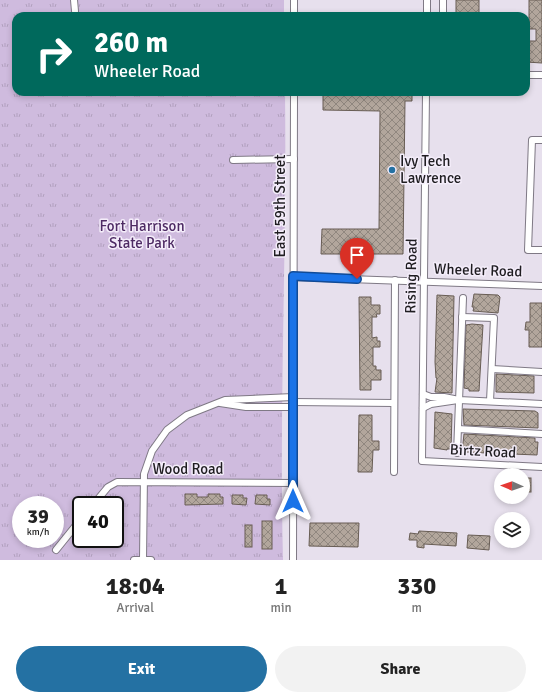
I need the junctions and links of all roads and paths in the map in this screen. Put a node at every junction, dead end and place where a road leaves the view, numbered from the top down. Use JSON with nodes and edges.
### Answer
{"nodes":[{"id":1,"x":74,"y":0,"type":"edge"},
{"id":2,"x":294,"y":0,"type":"edge"},
{"id":3,"x":428,"y":0,"type":"edge"},
{"id":4,"x":443,"y":0,"type":"edge"},
{"id":5,"x":75,"y":11,"type":"dead end"},
{"id":6,"x":294,"y":12,"type":"edge"},
{"id":7,"x":427,"y":12,"type":"edge"},
{"id":8,"x":443,"y":12,"type":"edge"},
{"id":9,"x":530,"y":75,"type":"edge"},
{"id":10,"x":542,"y":75,"type":"edge"},
{"id":11,"x":294,"y":96,"type":"edge"},
{"id":12,"x":426,"y":96,"type":"edge"},
{"id":13,"x":542,"y":140,"type":"edge"},
{"id":14,"x":294,"y":159,"type":"junction"},
{"id":15,"x":233,"y":160,"type":"dead end"},
{"id":16,"x":542,"y":250,"type":"edge"},
{"id":17,"x":293,"y":276,"type":"junction"},
{"id":18,"x":395,"y":280,"type":"junction"},
{"id":19,"x":424,"y":281,"type":"junction"},
{"id":20,"x":542,"y":286,"type":"edge"},
{"id":21,"x":463,"y":298,"type":"dead end"},
{"id":22,"x":462,"y":316,"type":"junction"},
{"id":23,"x":492,"y":369,"type":"junction"},
{"id":24,"x":542,"y":372,"type":"edge"},
{"id":25,"x":423,"y":394,"type":"junction"},
{"id":26,"x":459,"y":400,"type":"junction"},
{"id":27,"x":490,"y":401,"type":"junction"},
{"id":28,"x":293,"y":402,"type":"junction"},
{"id":29,"x":220,"y":403,"type":"junction"},
{"id":30,"x":394,"y":403,"type":"junction"},
{"id":31,"x":542,"y":404,"type":"edge"},
{"id":32,"x":423,"y":408,"type":"junction"},
{"id":33,"x":458,"y":430,"type":"junction"},
{"id":34,"x":542,"y":434,"type":"edge"},
{"id":35,"x":457,"y":453,"type":"dead end"},
{"id":36,"x":422,"y":461,"type":"joint"},
{"id":37,"x":542,"y":467,"type":"edge"},
{"id":38,"x":394,"y":472,"type":"dead end"},
{"id":39,"x":143,"y":482,"type":"junction"},
{"id":40,"x":293,"y":483,"type":"junction"},
{"id":41,"x":102,"y":496,"type":"edge"},
{"id":42,"x":72,"y":530,"type":"edge"},
{"id":43,"x":56,"y":550,"type":"dead end"},
{"id":44,"x":134,"y":560,"type":"edge"},
{"id":45,"x":143,"y":560,"type":"edge"},
{"id":46,"x":151,"y":560,"type":"edge"},
{"id":47,"x":293,"y":560,"type":"edge"}],
"edges":[{"from":1,"to":5,"type":"street"},
{"from":2,"to":6,"type":"street"},
{"from":3,"to":7,"type":"street"},
{"from":4,"to":8,"type":"street"},
{"from":9,"to":10,"type":"street"},
{"from":11,"to":14,"type":"street","name":"East 59th Street"},
{"from":12,"to":19,"type":"street","name":"Rising Road"},
{"from":13,"to":16,"type":"street"},
{"from":14,"to":15,"type":"street"},
{"from":14,"to":17,"type":"street","name":"East 59th Street"},
{"from":17,"to":18,"type":"street","name":"Wheeler Road"},
{"from":17,"to":28,"type":"street","name":"East 59th Street"},
{"from":18,"to":19,"type":"street","name":"Wheeler Road"},
{"from":18,"to":30,"type":"street"},
{"from":19,"to":20,"type":"street","name":"Wheeler Road"},
{"from":19,"to":25,"type":"street","name":"Rising Road"},
{"from":21,"to":22,"type":"street"},
{"from":22,"to":23,"type":"street"},
{"from":22,"to":26,"type":"street"},
{"from":23,"to":24,"type":"street"},
{"from":23,"to":27,"type":"street"},
{"from":25,"to":26,"type":"street"},
{"from":25,"to":32,"type":"street","name":"Rising Road"},
{"from":26,"to":27,"type":"street"},
{"from":26,"to":32,"type":"street"},
{"from":26,"to":33,"type":"street"},
{"from":27,"to":31,"type":"street"},
{"from":28,"to":29,"type":"street"},
{"from":28,"to":29,"type":"street"},
{"from":28,"to":30,"type":"street"},
{"from":28,"to":40,"type":"street","name":"East 59th Street"},
{"from":29,"to":39,"type":"street"},
{"from":30,"to":38,"type":"street"},
{"from":32,"to":36,"type":"street","name":"Rising Road"},
{"from":33,"to":34,"type":"street"},
{"from":33,"to":35,"type":"street"},
{"from":36,"to":37,"type":"street","name":"Birtz Road"},
{"from":39,"to":40,"type":"street","name":"Wood Road"},
{"from":39,"to":41,"type":"street","name":"Wood Road"},
{"from":39,"to":45,"type":"street"},
{"from":40,"to":47,"type":"street","name":"East 59th Street"},
{"from":42,"to":43,"type":"street"},
{"from":44,"to":45,"type":"street"},
{"from":45,"to":46,"type":"street"}]}
